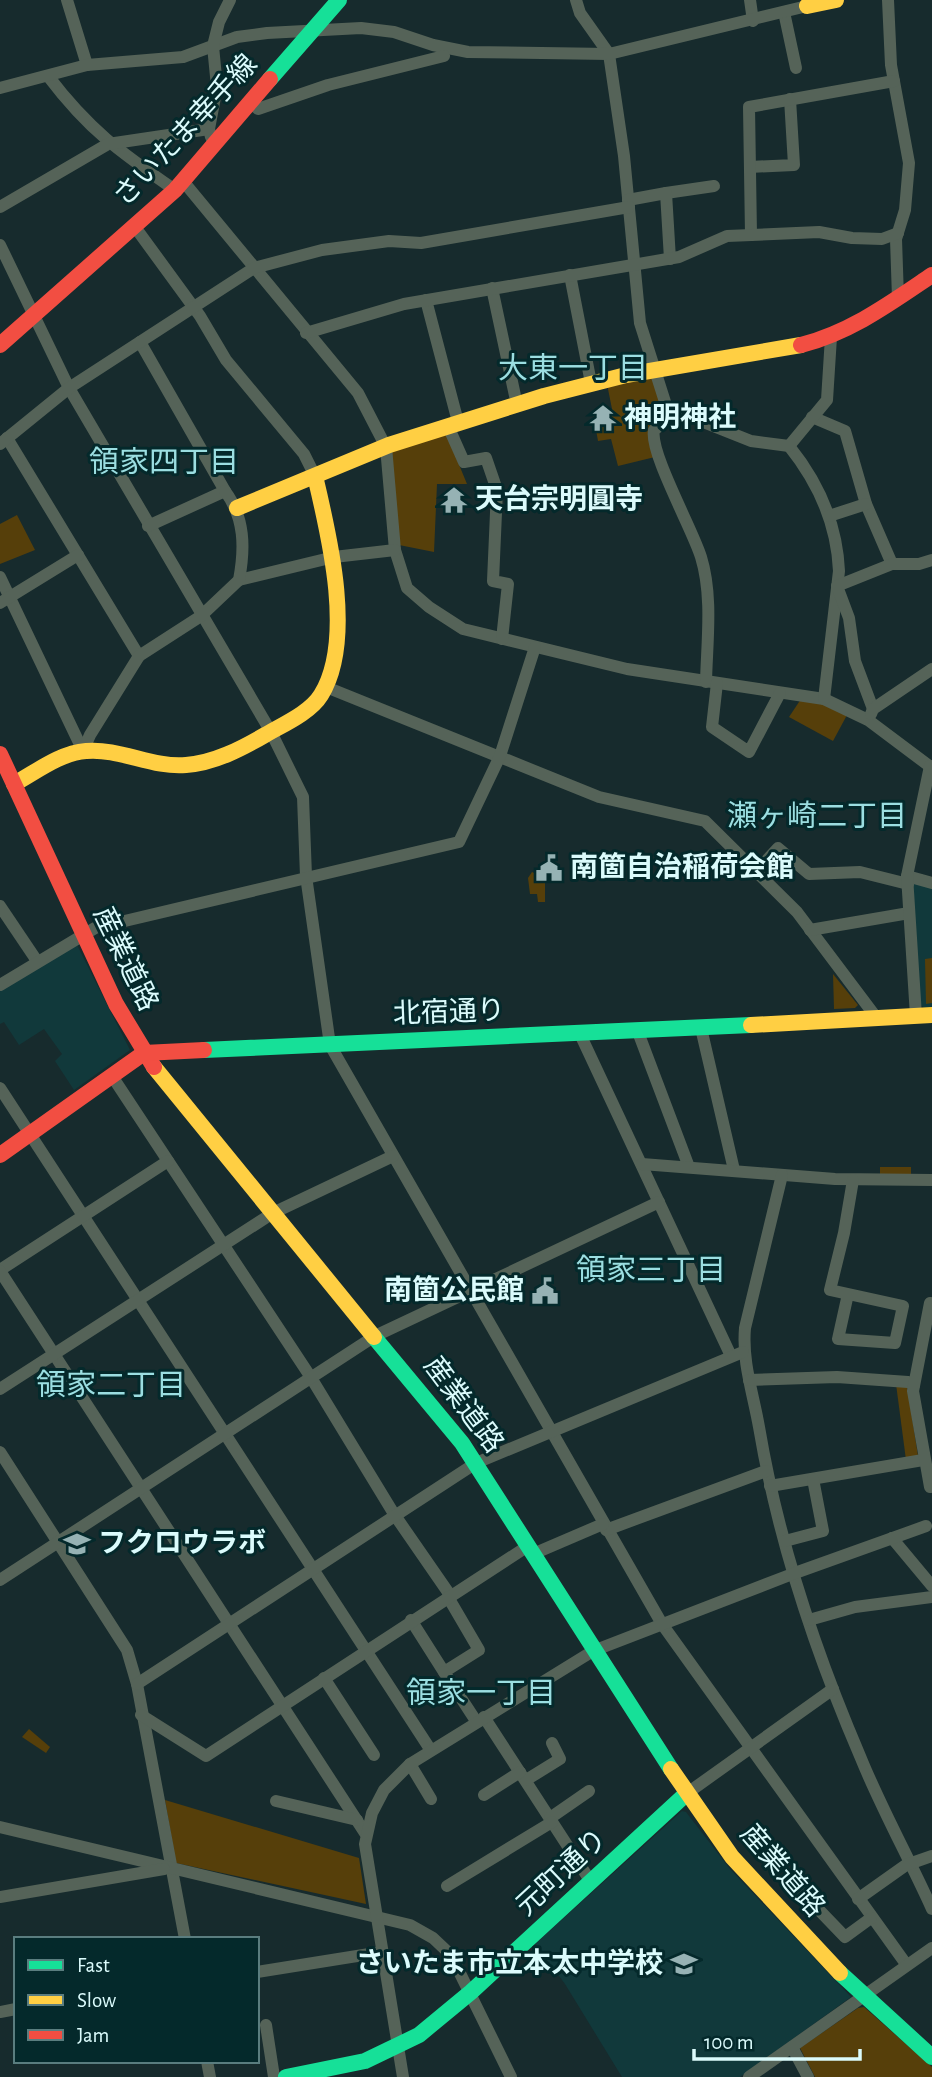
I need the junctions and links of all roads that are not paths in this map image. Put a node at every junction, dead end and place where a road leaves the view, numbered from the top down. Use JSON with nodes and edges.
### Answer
{"nodes":[{"id":1,"x":67,"y":0,"type":"edge"},
{"id":2,"x":230,"y":0,"type":"edge"},
{"id":3,"x":339,"y":0,"type":"edge"},
{"id":4,"x":576,"y":0,"type":"edge"},
{"id":5,"x":750,"y":0,"type":"edge"},
{"id":6,"x":836,"y":0,"type":"edge"},
{"id":7,"x":888,"y":0,"type":"edge"},
{"id":8,"x":802,"y":5,"type":"edge"},
{"id":9,"x":784,"y":12,"type":"junction"},
{"id":10,"x":753,"y":20,"type":"junction"},
{"id":11,"x":313,"y":29,"type":"junction"},
{"id":12,"x":213,"y":46,"type":"junction"},
{"id":13,"x":609,"y":54,"type":"junction"},
{"id":14,"x":444,"y":55,"type":"dead end"},
{"id":15,"x":87,"y":65,"type":"junction"},
{"id":16,"x":796,"y":68,"type":"dead end"},
{"id":17,"x":48,"y":76,"type":"junction"},
{"id":18,"x":894,"y":81,"type":"junction"},
{"id":19,"x":0,"y":88,"type":"edge"},
{"id":20,"x":790,"y":99,"type":"junction"},
{"id":21,"x":251,"y":103,"type":"junction"},
{"id":22,"x":209,"y":129,"type":"junction"},
{"id":23,"x":108,"y":144,"type":"junction"},
{"id":24,"x":214,"y":148,"type":"junction"},
{"id":25,"x":750,"y":167,"type":"junction"},
{"id":26,"x":179,"y":186,"type":"junction"},
{"id":27,"x":714,"y":186,"type":"dead end"},
{"id":28,"x":666,"y":193,"type":"junction"},
{"id":29,"x":629,"y":203,"type":"junction"},
{"id":30,"x":0,"y":207,"type":"edge"},
{"id":31,"x":135,"y":227,"type":"junction"},
{"id":32,"x":898,"y":233,"type":"junction"},
{"id":33,"x":751,"y":235,"type":"junction"},
{"id":34,"x":0,"y":245,"type":"edge"},
{"id":35,"x":670,"y":259,"type":"junction"},
{"id":36,"x":634,"y":265,"type":"junction"},
{"id":37,"x":254,"y":268,"type":"junction"},
{"id":38,"x":570,"y":275,"type":"junction"},
{"id":39,"x":932,"y":275,"type":"edge"},
{"id":40,"x":492,"y":288,"type":"junction"},
{"id":41,"x":898,"y":298,"type":"junction"},
{"id":42,"x":426,"y":300,"type":"junction"},
{"id":43,"x":194,"y":307,"type":"junction"},
{"id":44,"x":33,"y":314,"type":"junction"},
{"id":45,"x":306,"y":333,"type":"junction"},
{"id":46,"x":2,"y":336,"type":"edge"},
{"id":47,"x":831,"y":337,"type":"junction"},
{"id":48,"x":140,"y":342,"type":"junction"},
{"id":49,"x":655,"y":370,"type":"junction"},
{"id":50,"x":591,"y":383,"type":"junction"},
{"id":51,"x":69,"y":388,"type":"junction"},
{"id":52,"x":517,"y":405,"type":"junction"},
{"id":53,"x":678,"y":412,"type":"junction"},
{"id":54,"x":812,"y":417,"type":"junction"},
{"id":55,"x":453,"y":424,"type":"junction"},
{"id":56,"x":4,"y":441,"type":"edge"},
{"id":57,"x":789,"y":446,"type":"junction"},
{"id":58,"x":386,"y":447,"type":"junction"},
{"id":59,"x":315,"y":476,"type":"junction"},
{"id":60,"x":225,"y":491,"type":"junction"},
{"id":61,"x":866,"y":504,"type":"junction"},
{"id":62,"x":237,"y":508,"type":"junction"},
{"id":63,"x":829,"y":516,"type":"junction"},
{"id":64,"x":148,"y":526,"type":"junction"},
{"id":65,"x":395,"y":550,"type":"junction"},
{"id":66,"x":78,"y":555,"type":"junction"},
{"id":67,"x":334,"y":557,"type":"junction"},
{"id":68,"x":932,"y":560,"type":"edge"},
{"id":69,"x":892,"y":564,"type":"junction"},
{"id":70,"x":0,"y":577,"type":"edge"},
{"id":71,"x":239,"y":580,"type":"junction"},
{"id":72,"x":838,"y":586,"type":"junction"},
{"id":73,"x":5,"y":600,"type":"edge"},
{"id":74,"x":201,"y":616,"type":"junction"},
{"id":75,"x":502,"y":639,"type":"junction"},
{"id":76,"x":535,"y":647,"type":"junction"},
{"id":77,"x":139,"y":656,"type":"junction"},
{"id":78,"x":932,"y":669,"type":"edge"},
{"id":79,"x":712,"y":682,"type":"junction"},
{"id":80,"x":326,"y":687,"type":"junction"},
{"id":81,"x":780,"y":693,"type":"junction"},
{"id":82,"x":824,"y":699,"type":"junction"},
{"id":83,"x":871,"y":715,"type":"junction"},
{"id":84,"x":271,"y":732,"type":"junction"},
{"id":85,"x":83,"y":751,"type":"junction"},
{"id":86,"x":0,"y":754,"type":"edge"},
{"id":87,"x":500,"y":755,"type":"junction"},
{"id":88,"x":931,"y":767,"type":"edge"},
{"id":89,"x":7,"y":788,"type":"edge"},
{"id":90,"x":756,"y":872,"type":"junction"},
{"id":91,"x":306,"y":876,"type":"junction"},
{"id":92,"x":907,"y":880,"type":"junction"},
{"id":93,"x":932,"y":883,"type":"edge"},
{"id":94,"x":0,"y":906,"type":"edge"},
{"id":95,"x":909,"y":913,"type":"junction"},
{"id":96,"x":810,"y":930,"type":"junction"},
{"id":97,"x":82,"y":934,"type":"junction"},
{"id":98,"x":37,"y":961,"type":"junction"},
{"id":99,"x":0,"y":985,"type":"edge"},
{"id":100,"x":924,"y":1015,"type":"edge"},
{"id":101,"x":876,"y":1017,"type":"junction"},
{"id":102,"x":701,"y":1028,"type":"junction"},
{"id":103,"x":638,"y":1032,"type":"junction"},
{"id":104,"x":580,"y":1034,"type":"junction"},
{"id":105,"x":330,"y":1045,"type":"junction"},
{"id":106,"x":144,"y":1053,"type":"junction"},
{"id":107,"x":112,"y":1076,"type":"junction"},
{"id":108,"x":0,"y":1088,"type":"edge"},
{"id":109,"x":30,"y":1134,"type":"junction"},
{"id":110,"x":0,"y":1155,"type":"edge"},
{"id":111,"x":393,"y":1156,"type":"junction"},
{"id":112,"x":168,"y":1161,"type":"junction"},
{"id":113,"x":642,"y":1164,"type":"junction"},
{"id":114,"x":689,"y":1167,"type":"junction"},
{"id":115,"x":734,"y":1170,"type":"junction"},
{"id":116,"x":782,"y":1175,"type":"junction"},
{"id":117,"x":853,"y":1180,"type":"junction"},
{"id":118,"x":932,"y":1180,"type":"edge"},
{"id":119,"x":659,"y":1202,"type":"junction"},
{"id":120,"x":273,"y":1213,"type":"junction"},
{"id":121,"x":84,"y":1216,"type":"junction"},
{"id":122,"x":222,"y":1247,"type":"junction"},
{"id":123,"x":0,"y":1271,"type":"edge"},
{"id":124,"x":471,"y":1291,"type":"junction"},
{"id":125,"x":848,"y":1294,"type":"junction"},
{"id":126,"x":138,"y":1300,"type":"junction"},
{"id":127,"x":930,"y":1303,"type":"edge"},
{"id":128,"x":375,"y":1336,"type":"junction"},
{"id":129,"x":55,"y":1354,"type":"junction"},
{"id":130,"x":737,"y":1354,"type":"junction"},
{"id":131,"x":310,"y":1376,"type":"junction"},
{"id":132,"x":749,"y":1380,"type":"junction"},
{"id":133,"x":914,"y":1385,"type":"junction"},
{"id":134,"x":0,"y":1389,"type":"edge"},
{"id":135,"x":552,"y":1431,"type":"junction"},
{"id":136,"x":227,"y":1433,"type":"junction"},
{"id":137,"x":0,"y":1452,"type":"edge"},
{"id":138,"x":923,"y":1460,"type":"junction"},
{"id":139,"x":476,"y":1463,"type":"junction"},
{"id":140,"x":766,"y":1471,"type":"junction"},
{"id":141,"x":813,"y":1479,"type":"junction"},
{"id":142,"x":770,"y":1486,"type":"junction"},
{"id":143,"x":930,"y":1487,"type":"dead end"},
{"id":144,"x":141,"y":1490,"type":"junction"},
{"id":145,"x":394,"y":1514,"type":"junction"},
{"id":146,"x":926,"y":1526,"type":"dead end"},
{"id":147,"x":605,"y":1527,"type":"junction"},
{"id":148,"x":892,"y":1538,"type":"junction"},
{"id":149,"x":785,"y":1541,"type":"junction"},
{"id":150,"x":58,"y":1542,"type":"junction"},
{"id":151,"x":530,"y":1550,"type":"junction"},
{"id":152,"x":313,"y":1568,"type":"junction"},
{"id":153,"x":795,"y":1573,"type":"junction"},
{"id":154,"x":0,"y":1580,"type":"edge"},
{"id":155,"x":932,"y":1586,"type":"edge"},
{"id":156,"x":449,"y":1596,"type":"junction"},
{"id":157,"x":932,"y":1597,"type":"edge"},
{"id":158,"x":809,"y":1619,"type":"junction"},
{"id":159,"x":411,"y":1620,"type":"junction"},
{"id":160,"x":228,"y":1623,"type":"junction"},
{"id":161,"x":662,"y":1625,"type":"junction"},
{"id":162,"x":367,"y":1649,"type":"junction"},
{"id":163,"x":593,"y":1651,"type":"junction"},
{"id":164,"x":444,"y":1672,"type":"junction"},
{"id":165,"x":324,"y":1678,"type":"junction"},
{"id":166,"x":137,"y":1684,"type":"junction"},
{"id":167,"x":833,"y":1689,"type":"junction"},
{"id":168,"x":283,"y":1705,"type":"junction"},
{"id":169,"x":141,"y":1715,"type":"junction"},
{"id":170,"x":480,"y":1719,"type":"junction"},
{"id":171,"x":552,"y":1743,"type":"dead end"},
{"id":172,"x":430,"y":1749,"type":"junction"},
{"id":173,"x":751,"y":1750,"type":"junction"},
{"id":174,"x":374,"y":1755,"type":"dead end"},
{"id":175,"x":410,"y":1764,"type":"junction"},
{"id":176,"x":523,"y":1776,"type":"junction"},
{"id":177,"x":589,"y":1791,"type":"dead end"},
{"id":178,"x":686,"y":1794,"type":"junction"},
{"id":179,"x":484,"y":1795,"type":"dead end"},
{"id":180,"x":431,"y":1799,"type":"dead end"},
{"id":181,"x":276,"y":1801,"type":"dead end"},
{"id":182,"x":357,"y":1819,"type":"junction"},
{"id":183,"x":551,"y":1820,"type":"junction"},
{"id":184,"x":0,"y":1827,"type":"edge"},
{"id":185,"x":365,"y":1833,"type":"junction"},
{"id":186,"x":932,"y":1856,"type":"edge"},
{"id":187,"x":911,"y":1863,"type":"junction"},
{"id":188,"x":172,"y":1868,"type":"junction"},
{"id":189,"x":592,"y":1882,"type":"junction"},
{"id":190,"x":794,"y":1884,"type":"dead end"},
{"id":191,"x":447,"y":1886,"type":"dead end"},
{"id":192,"x":0,"y":1897,"type":"edge"},
{"id":193,"x":858,"y":1899,"type":"junction"},
{"id":194,"x":932,"y":1909,"type":"edge"},
{"id":195,"x":376,"y":1915,"type":"junction"},
{"id":196,"x":871,"y":1918,"type":"junction"},
{"id":197,"x":185,"y":1937,"type":"edge"},
{"id":198,"x":932,"y":1948,"type":"edge"},
{"id":199,"x":382,"y":1952,"type":"junction"},
{"id":200,"x":906,"y":1964,"type":"junction"},
{"id":201,"x":259,"y":1972,"type":"edge"},
{"id":202,"x":471,"y":1992,"type":"junction"},
{"id":203,"x":865,"y":1998,"type":"junction"},
{"id":204,"x":266,"y":2025,"type":"dead end"},
{"id":205,"x":398,"y":2047,"type":"junction"},
{"id":206,"x":792,"y":2047,"type":"junction"},
{"id":207,"x":932,"y":2057,"type":"edge"},
{"id":208,"x":274,"y":2077,"type":"edge"},
{"id":209,"x":286,"y":2077,"type":"edge"},
{"id":210,"x":403,"y":2077,"type":"edge"},
{"id":211,"x":511,"y":2077,"type":"edge"},
{"id":212,"x":749,"y":2077,"type":"edge"},
{"id":213,"x":807,"y":2077,"type":"edge"}],
"edges":[{"from":1,"to":15,"type":"street"},
{"from":2,"to":12,"type":"street"},
{"from":3,"to":11,"type":"street","name":"さいたま幸手線"},
{"from":4,"to":13,"type":"street"},
{"from":5,"to":10,"type":"street"},
{"from":6,"to":8,"type":"street"},
{"from":7,"to":18,"type":"street"},
{"from":8,"to":9,"type":"street"},
{"from":9,"to":10,"type":"street"},
{"from":9,"to":16,"type":"street"},
{"from":10,"to":13,"type":"street"},
{"from":11,"to":12,"type":"street"},
{"from":11,"to":13,"type":"street"},
{"from":11,"to":21,"type":"street","name":"さいたま幸手線"},
{"from":12,"to":15,"type":"street"},
{"from":12,"to":22,"type":"street"},
{"from":13,"to":29,"type":"street"},
{"from":14,"to":21,"type":"street"},
{"from":15,"to":17,"type":"street"},
{"from":17,"to":19,"type":"street"},
{"from":17,"to":23,"type":"street"},
{"from":18,"to":20,"type":"street"},
{"from":18,"to":32,"type":"street"},
{"from":20,"to":25,"type":"street"},
{"from":20,"to":25,"type":"street"},
{"from":21,"to":24,"type":"street","name":"さいたま幸手線"},
{"from":22,"to":23,"type":"street"},
{"from":22,"to":24,"type":"street"},
{"from":23,"to":26,"type":"street"},
{"from":23,"to":30,"type":"street"},
{"from":24,"to":26,"type":"street","name":"さいたま幸手線"},
{"from":25,"to":33,"type":"street"},
{"from":26,"to":31,"type":"street","name":"さいたま幸手線"},
{"from":26,"to":37,"type":"street"},
{"from":27,"to":28,"type":"street"},
{"from":28,"to":29,"type":"street"},
{"from":28,"to":35,"type":"street"},
{"from":29,"to":36,"type":"street"},
{"from":29,"to":37,"type":"street"},
{"from":31,"to":43,"type":"street"},
{"from":31,"to":44,"type":"street","name":"さいたま幸手線"},
{"from":32,"to":33,"type":"street"},
{"from":32,"to":41,"type":"street"},
{"from":33,"to":35,"type":"street"},
{"from":34,"to":44,"type":"street"},
{"from":35,"to":36,"type":"street"},
{"from":36,"to":38,"type":"street"},
{"from":36,"to":49,"type":"street"},
{"from":37,"to":43,"type":"street"},
{"from":37,"to":45,"type":"street"},
{"from":38,"to":40,"type":"street"},
{"from":38,"to":50,"type":"street"},
{"from":39,"to":41,"type":"street"},
{"from":40,"to":42,"type":"street"},
{"from":40,"to":52,"type":"street"},
{"from":41,"to":47,"type":"street"},
{"from":42,"to":45,"type":"street"},
{"from":42,"to":55,"type":"street"},
{"from":43,"to":48,"type":"street"},
{"from":43,"to":59,"type":"street"},
{"from":44,"to":46,"type":"street","name":"さいたま幸手線"},
{"from":44,"to":51,"type":"street"},
{"from":45,"to":58,"type":"street"},
{"from":47,"to":49,"type":"street"},
{"from":47,"to":54,"type":"street"},
{"from":48,"to":51,"type":"street"},
{"from":48,"to":60,"type":"street"},
{"from":49,"to":50,"type":"street"},
{"from":49,"to":53,"type":"street"},
{"from":50,"to":52,"type":"street"},
{"from":51,"to":56,"type":"street"},
{"from":51,"to":64,"type":"street"},
{"from":52,"to":55,"type":"street"},
{"from":53,"to":57,"type":"street"},
{"from":53,"to":79,"type":"street"},
{"from":54,"to":57,"type":"street"},
{"from":54,"to":61,"type":"street"},
{"from":55,"to":58,"type":"street"},
{"from":55,"to":75,"type":"street"},
{"from":56,"to":66,"type":"street"},
{"from":57,"to":63,"type":"street"},
{"from":58,"to":59,"type":"street"},
{"from":58,"to":65,"type":"street"},
{"from":59,"to":62,"type":"street"},
{"from":59,"to":67,"type":"street"},
{"from":60,"to":62,"type":"street"},
{"from":60,"to":64,"type":"street"},
{"from":61,"to":63,"type":"street"},
{"from":61,"to":69,"type":"street"},
{"from":62,"to":71,"type":"street"},
{"from":63,"to":72,"type":"street"},
{"from":64,"to":74,"type":"street"},
{"from":65,"to":67,"type":"street"},
{"from":65,"to":75,"type":"street"},
{"from":66,"to":73,"type":"street"},
{"from":66,"to":77,"type":"street"},
{"from":67,"to":71,"type":"street"},
{"from":67,"to":80,"type":"street"},
{"from":68,"to":69,"type":"street"},
{"from":69,"to":72,"type":"street"},
{"from":70,"to":73,"type":"street"},
{"from":71,"to":74,"type":"street"},
{"from":72,"to":82,"type":"street"},
{"from":72,"to":83,"type":"street"},
{"from":73,"to":85,"type":"street"},
{"from":74,"to":77,"type":"street"},
{"from":74,"to":84,"type":"street"},
{"from":75,"to":76,"type":"street"},
{"from":76,"to":79,"type":"street"},
{"from":76,"to":87,"type":"street"},
{"from":77,"to":85,"type":"street"},
{"from":78,"to":83,"type":"street"},
{"from":79,"to":81,"type":"street"},
{"from":79,"to":81,"type":"street"},
{"from":80,"to":84,"type":"street"},
{"from":80,"to":87,"type":"street"},
{"from":81,"to":82,"type":"street"},
{"from":82,"to":83,"type":"street"},
{"from":83,"to":88,"type":"street"},
{"from":84,"to":85,"type":"street"},
{"from":84,"to":91,"type":"street"},
{"from":85,"to":89,"type":"street"},
{"from":86,"to":89,"type":"street","name":"産業道路"},
{"from":87,"to":90,"type":"street"},
{"from":87,"to":91,"type":"street"},
{"from":88,"to":92,"type":"street"},
{"from":89,"to":97,"type":"street","name":"産業道路"},
{"from":90,"to":92,"type":"street"},
{"from":90,"to":96,"type":"street"},
{"from":91,"to":97,"type":"street"},
{"from":91,"to":105,"type":"street"},
{"from":92,"to":93,"type":"street"},
{"from":92,"to":95,"type":"street"},
{"from":94,"to":98,"type":"street"},
{"from":95,"to":96,"type":"street"},
{"from":95,"to":100,"type":"street"},
{"from":96,"to":101,"type":"street"},
{"from":97,"to":98,"type":"street"},
{"from":97,"to":106,"type":"street","name":"産業道路"},
{"from":98,"to":99,"type":"street"},
{"from":100,"to":101,"type":"street","name":"北宿通り"},
{"from":101,"to":102,"type":"street","name":"北宿通り"},
{"from":102,"to":103,"type":"street","name":"北宿通り"},
{"from":102,"to":115,"type":"street"},
{"from":103,"to":104,"type":"street","name":"北宿通り"},
{"from":103,"to":114,"type":"street"},
{"from":104,"to":105,"type":"street","name":"北宿通り"},
{"from":104,"to":113,"type":"street"},
{"from":105,"to":106,"type":"street","name":"北宿通り"},
{"from":105,"to":111,"type":"street"},
{"from":106,"to":107,"type":"street"},
{"from":106,"to":120,"type":"street","name":"産業道路"},
{"from":107,"to":109,"type":"street"},
{"from":107,"to":112,"type":"street"},
{"from":108,"to":109,"type":"street"},
{"from":109,"to":110,"type":"street"},
{"from":109,"to":121,"type":"street"},
{"from":111,"to":120,"type":"street"},
{"from":111,"to":124,"type":"street"},
{"from":112,"to":121,"type":"street"},
{"from":112,"to":122,"type":"street"},
{"from":113,"to":114,"type":"street"},
{"from":113,"to":119,"type":"street"},
{"from":114,"to":115,"type":"street"},
{"from":115,"to":116,"type":"street"},
{"from":116,"to":117,"type":"street"},
{"from":116,"to":130,"type":"street"},
{"from":117,"to":118,"type":"street"},
{"from":117,"to":125,"type":"street"},
{"from":119,"to":124,"type":"street"},
{"from":119,"to":130,"type":"street"},
{"from":120,"to":122,"type":"street"},
{"from":120,"to":128,"type":"street","name":"産業道路"},
{"from":121,"to":123,"type":"street"},
{"from":121,"to":126,"type":"street"},
{"from":122,"to":126,"type":"street"},
{"from":122,"to":131,"type":"street"},
{"from":123,"to":129,"type":"street"},
{"from":124,"to":128,"type":"street"},
{"from":124,"to":135,"type":"street"},
{"from":125,"to":125,"type":"street"},
{"from":126,"to":129,"type":"street"},
{"from":126,"to":136,"type":"street"},
{"from":127,"to":133,"type":"street"},
{"from":128,"to":131,"type":"street"},
{"from":128,"to":139,"type":"street","name":"産業道路"},
{"from":129,"to":134,"type":"street"},
{"from":129,"to":144,"type":"street"},
{"from":130,"to":132,"type":"street"},
{"from":130,"to":135,"type":"street"},
{"from":131,"to":136,"type":"street"},
{"from":131,"to":145,"type":"street"},
{"from":132,"to":133,"type":"street"},
{"from":132,"to":140,"type":"street"},
{"from":133,"to":138,"type":"street"},
{"from":135,"to":139,"type":"street"},
{"from":135,"to":147,"type":"street"},
{"from":136,"to":144,"type":"street"},
{"from":136,"to":152,"type":"street"},
{"from":137,"to":150,"type":"street"},
{"from":138,"to":141,"type":"street"},
{"from":138,"to":143,"type":"street"},
{"from":139,"to":145,"type":"street"},
{"from":139,"to":151,"type":"street","name":"産業道路"},
{"from":140,"to":142,"type":"street"},
{"from":140,"to":147,"type":"street"},
{"from":141,"to":142,"type":"street"},
{"from":141,"to":149,"type":"street"},
{"from":142,"to":149,"type":"street"},
{"from":144,"to":150,"type":"street"},
{"from":144,"to":160,"type":"street"},
{"from":145,"to":152,"type":"street"},
{"from":145,"to":156,"type":"street"},
{"from":146,"to":148,"type":"street"},
{"from":147,"to":151,"type":"street"},
{"from":147,"to":161,"type":"street"},
{"from":148,"to":153,"type":"street"},
{"from":148,"to":155,"type":"street"},
{"from":149,"to":153,"type":"street"},
{"from":150,"to":154,"type":"street"},
{"from":150,"to":166,"type":"street"},
{"from":151,"to":156,"type":"street"},
{"from":151,"to":163,"type":"street","name":"産業道路"},
{"from":152,"to":160,"type":"street"},
{"from":152,"to":162,"type":"street"},
{"from":153,"to":158,"type":"street"},
{"from":153,"to":161,"type":"street"},
{"from":156,"to":159,"type":"street"},
{"from":156,"to":164,"type":"street"},
{"from":157,"to":158,"type":"street"},
{"from":158,"to":167,"type":"street"},
{"from":159,"to":162,"type":"street"},
{"from":159,"to":164,"type":"street"},
{"from":160,"to":166,"type":"street"},
{"from":160,"to":168,"type":"street"},
{"from":161,"to":163,"type":"street"},
{"from":161,"to":173,"type":"street"},
{"from":162,"to":165,"type":"street"},
{"from":162,"to":172,"type":"street"},
{"from":163,"to":170,"type":"street"},
{"from":163,"to":178,"type":"street","name":"産業道路"},
{"from":164,"to":170,"type":"street"},
{"from":165,"to":168,"type":"street"},
{"from":165,"to":174,"type":"street"},
{"from":166,"to":169,"type":"street"},
{"from":167,"to":173,"type":"street"},
{"from":167,"to":187,"type":"street"},
{"from":168,"to":169,"type":"street"},
{"from":168,"to":182,"type":"street"},
{"from":169,"to":188,"type":"street"},
{"from":170,"to":172,"type":"street"},
{"from":170,"to":176,"type":"street"},
{"from":171,"to":176,"type":"street"},
{"from":172,"to":175,"type":"street"},
{"from":173,"to":178,"type":"street"},
{"from":173,"to":193,"type":"street"},
{"from":175,"to":180,"type":"street"},
{"from":175,"to":185,"type":"street"},
{"from":176,"to":179,"type":"street"},
{"from":176,"to":183,"type":"street"},
{"from":177,"to":183,"type":"street"},
{"from":178,"to":189,"type":"street","name":"元町通り"},
{"from":178,"to":203,"type":"street","name":"産業道路"},
{"from":181,"to":182,"type":"street"},
{"from":182,"to":185,"type":"street"},
{"from":183,"to":189,"type":"street"},
{"from":183,"to":191,"type":"street"},
{"from":184,"to":188,"type":"street"},
{"from":185,"to":195,"type":"street"},
{"from":186,"to":187,"type":"street"},
{"from":187,"to":193,"type":"street"},
{"from":187,"to":194,"type":"street"},
{"from":188,"to":192,"type":"street"},
{"from":188,"to":195,"type":"street"},
{"from":188,"to":197,"type":"street"},
{"from":189,"to":202,"type":"street","name":"元町通り"},
{"from":190,"to":196,"type":"street"},
{"from":193,"to":196,"type":"street"},
{"from":195,"to":199,"type":"street"},
{"from":195,"to":202,"type":"street"},
{"from":196,"to":200,"type":"street"},
{"from":198,"to":200,"type":"street"},
{"from":199,"to":201,"type":"street"},
{"from":199,"to":205,"type":"street"},
{"from":200,"to":203,"type":"street"},
{"from":202,"to":205,"type":"street","name":"元町通り"},
{"from":202,"to":211,"type":"street"},
{"from":203,"to":206,"type":"street"},
{"from":203,"to":207,"type":"street","name":"産業道路"},
{"from":204,"to":208,"type":"street"},
{"from":205,"to":209,"type":"street","name":"元町通り"},
{"from":205,"to":210,"type":"street"},
{"from":206,"to":212,"type":"street"},
{"from":206,"to":213,"type":"street"}]}
